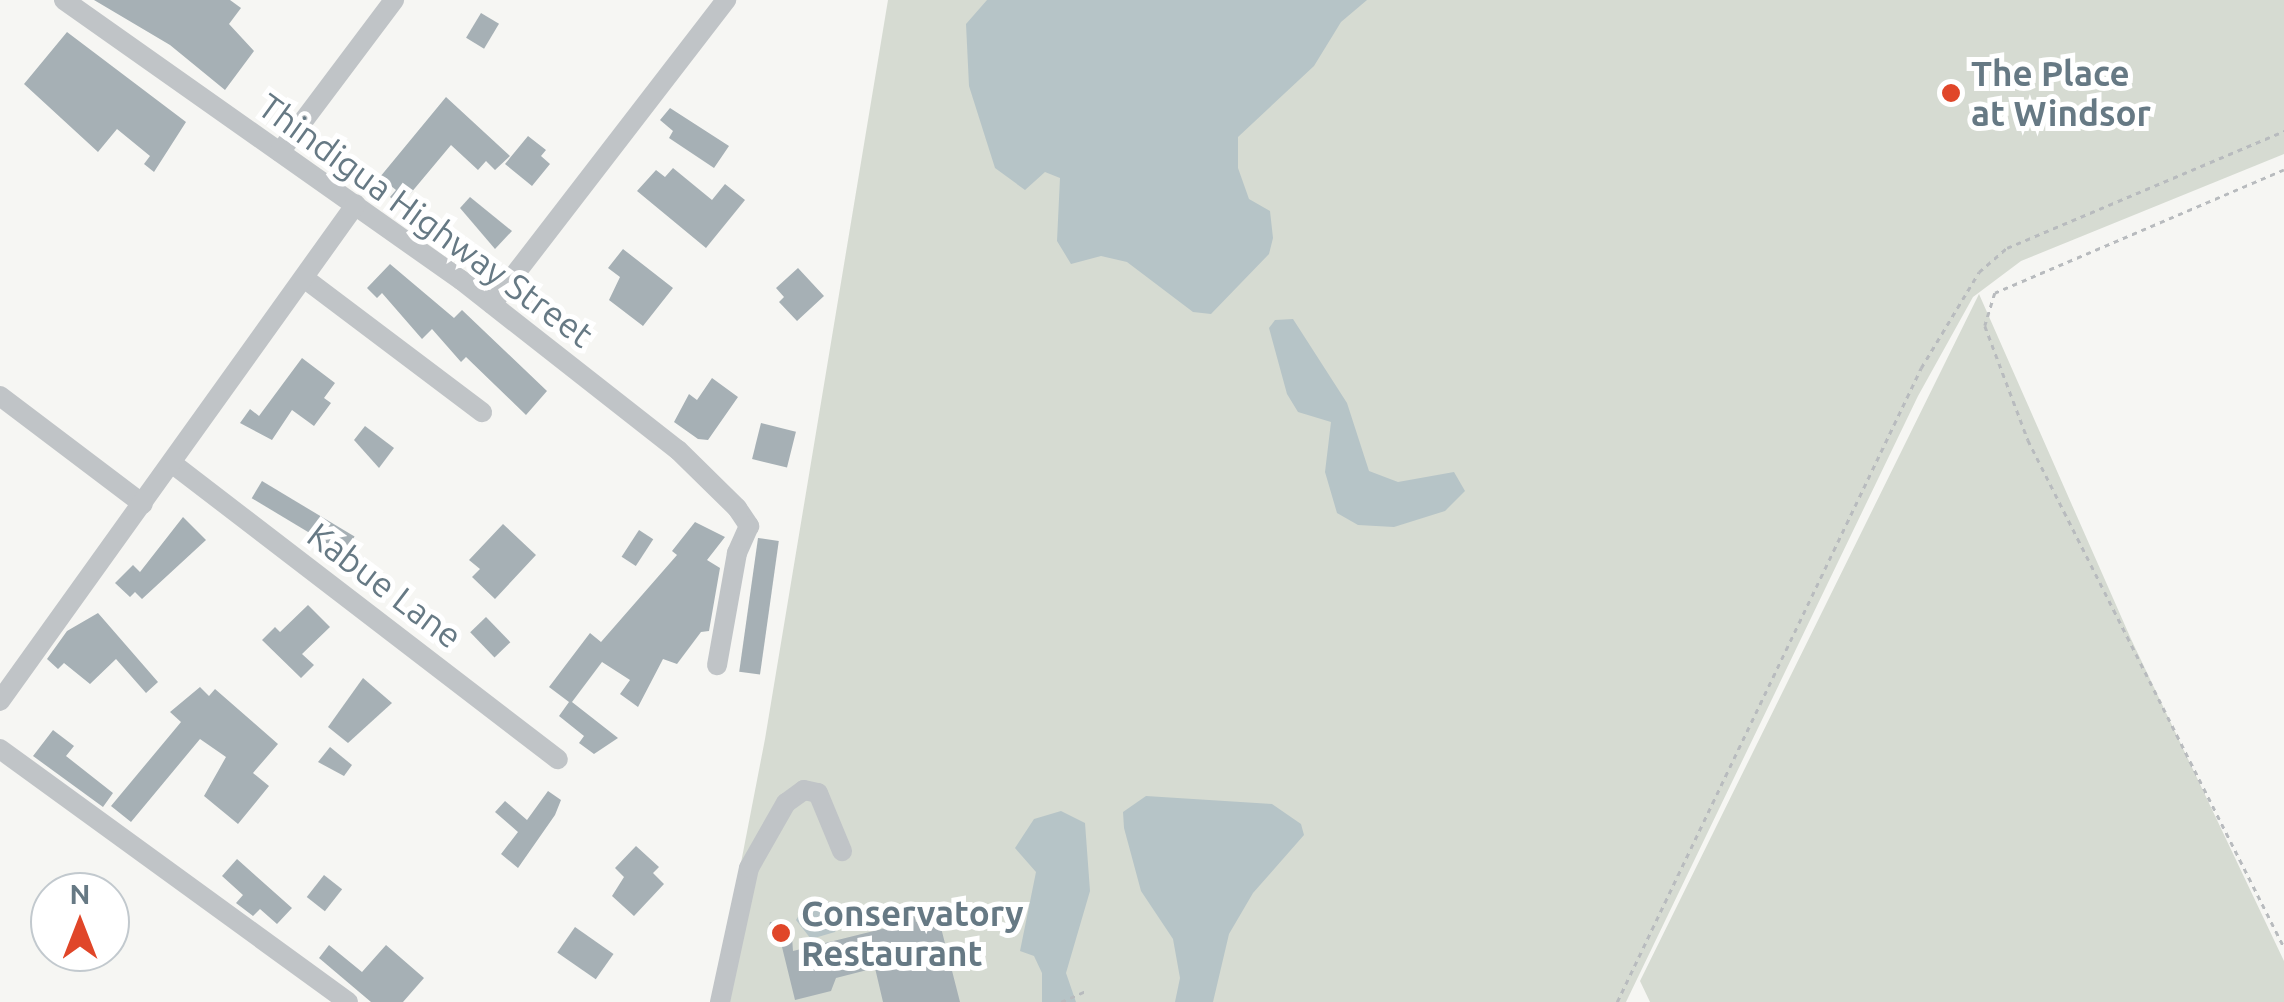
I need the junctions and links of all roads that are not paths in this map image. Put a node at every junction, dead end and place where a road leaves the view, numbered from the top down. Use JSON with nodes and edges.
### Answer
{"nodes":[{"id":1,"x":64,"y":0,"type":"edge"},
{"id":2,"x":394,"y":0,"type":"edge"},
{"id":3,"x":726,"y":0,"type":"edge"},
{"id":4,"x":280,"y":152,"type":"junction"},
{"id":5,"x":356,"y":204,"type":"junction"},
{"id":6,"x":304,"y":278,"type":"junction"},
{"id":7,"x":492,"y":304,"type":"junction"},
{"id":8,"x":0,"y":396,"type":"edge"},
{"id":9,"x":482,"y":412,"type":"dead end"},
{"id":10,"x":172,"y":464,"type":"junction"},
{"id":11,"x":143,"y":504,"type":"junction"},
{"id":12,"x":717,"y":665,"type":"dead end"},
{"id":13,"x":0,"y":701,"type":"edge"},
{"id":14,"x":0,"y":750,"type":"edge"},
{"id":15,"x":558,"y":759,"type":"dead end"},
{"id":16,"x":842,"y":852,"type":"dead end"},
{"id":17,"x":348,"y":1002,"type":"edge"},
{"id":18,"x":720,"y":1002,"type":"edge"}],
"edges":[{"from":1,"to":4,"type":"street","name":"Thindigua Highway Street"},
{"from":2,"to":4,"type":"street"},
{"from":3,"to":7,"type":"street"},
{"from":4,"to":5,"type":"street","name":"Thindigua Highway Street"},
{"from":5,"to":6,"type":"street"},
{"from":5,"to":7,"type":"street","name":"Thindigua Highway Street"},
{"from":6,"to":9,"type":"street"},
{"from":6,"to":10,"type":"street"},
{"from":7,"to":12,"type":"street","name":"Thindigua Highway Street"},
{"from":8,"to":11,"type":"street"},
{"from":10,"to":11,"type":"street"},
{"from":10,"to":15,"type":"street","name":"Kabue Lane"},
{"from":11,"to":13,"type":"street"},
{"from":14,"to":17,"type":"street"},
{"from":16,"to":18,"type":"street"}]}
